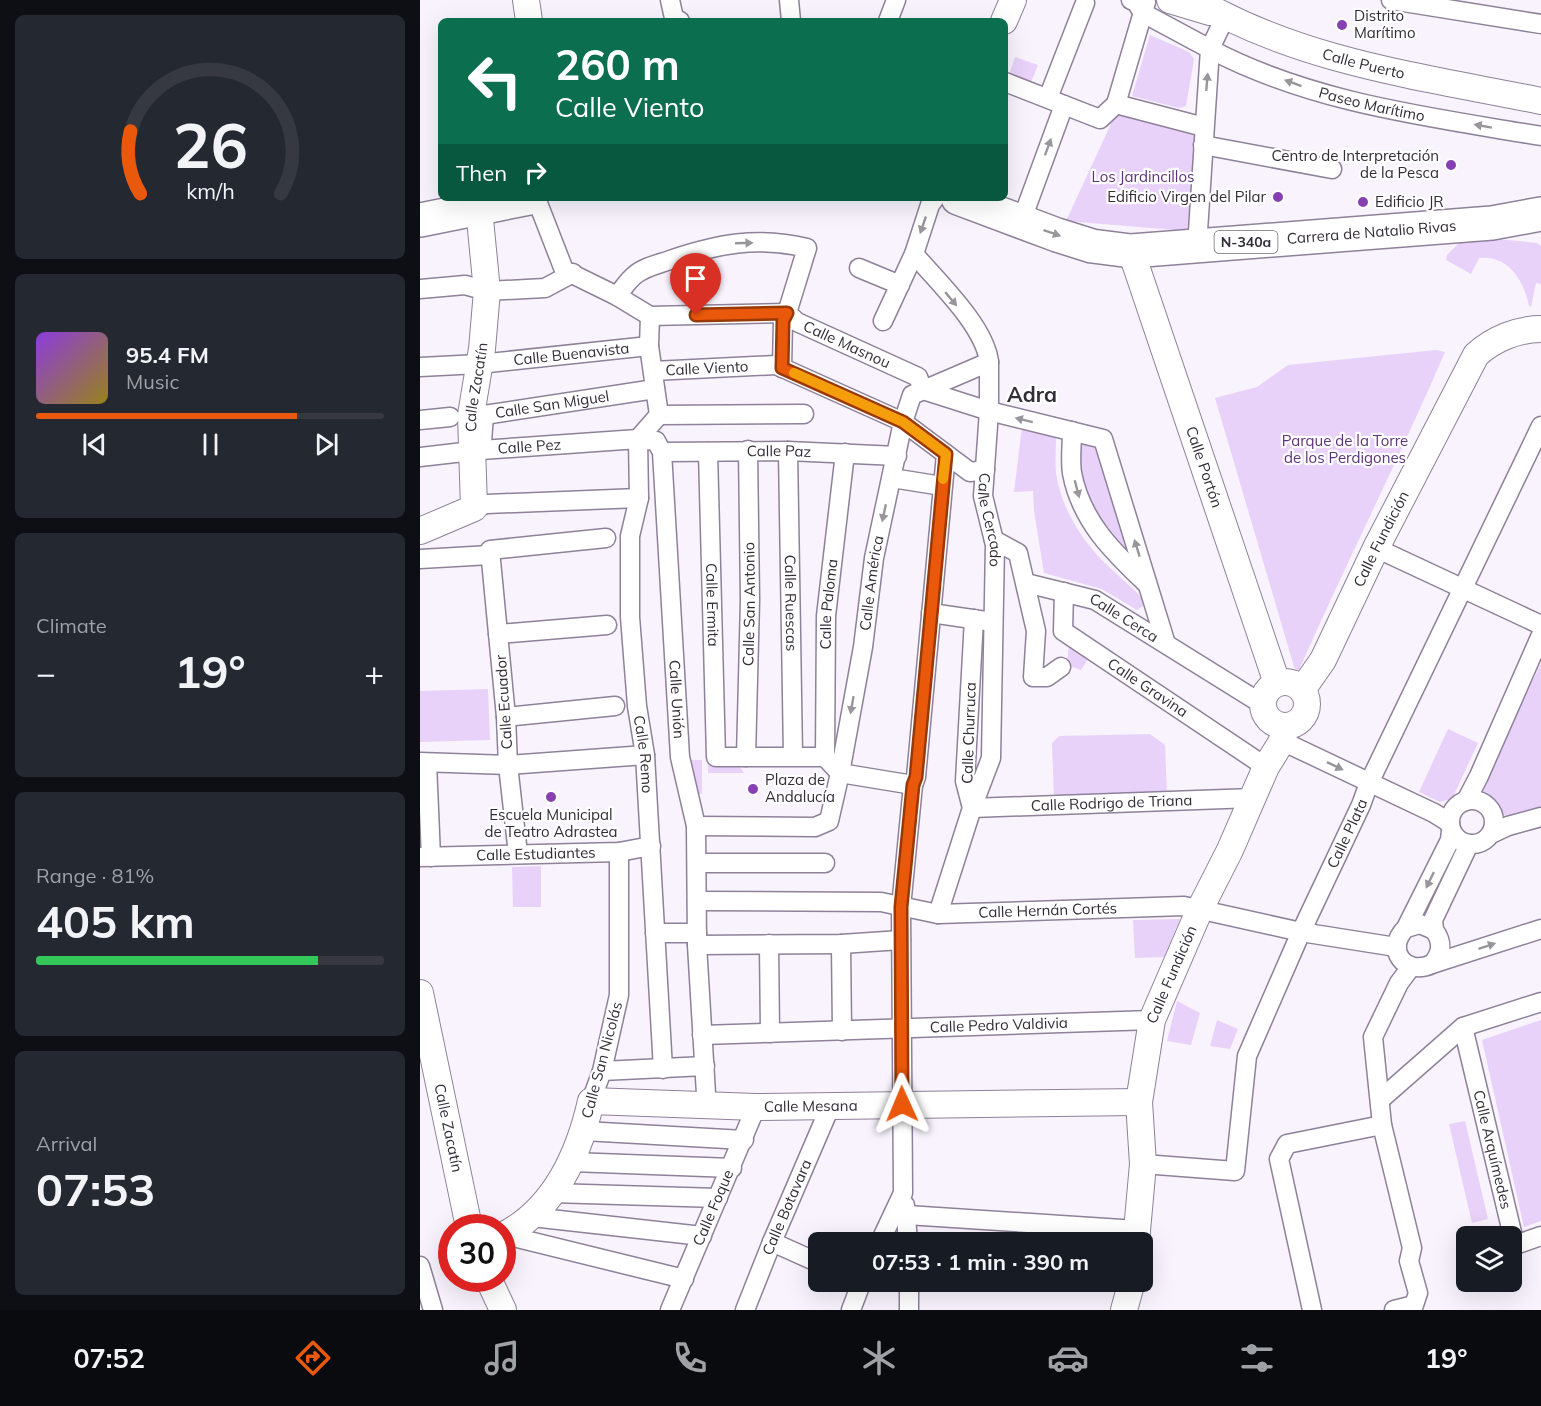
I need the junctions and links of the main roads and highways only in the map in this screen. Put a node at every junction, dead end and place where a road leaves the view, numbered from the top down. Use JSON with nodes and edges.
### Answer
{"nodes":[{"id":1,"x":515,"y":201,"type":"edge"},
{"id":2,"x":966,"y":201,"type":"edge"},
{"id":3,"x":1541,"y":214,"type":"edge"},
{"id":4,"x":420,"y":220,"type":"edge"}],
"edges":[{"from":1,"to":4,"type":"highway"},
{"from":2,"to":3,"type":"highway","name":"Carrera de Natalio Rivas","number":"N-340a","one_way":true}]}
